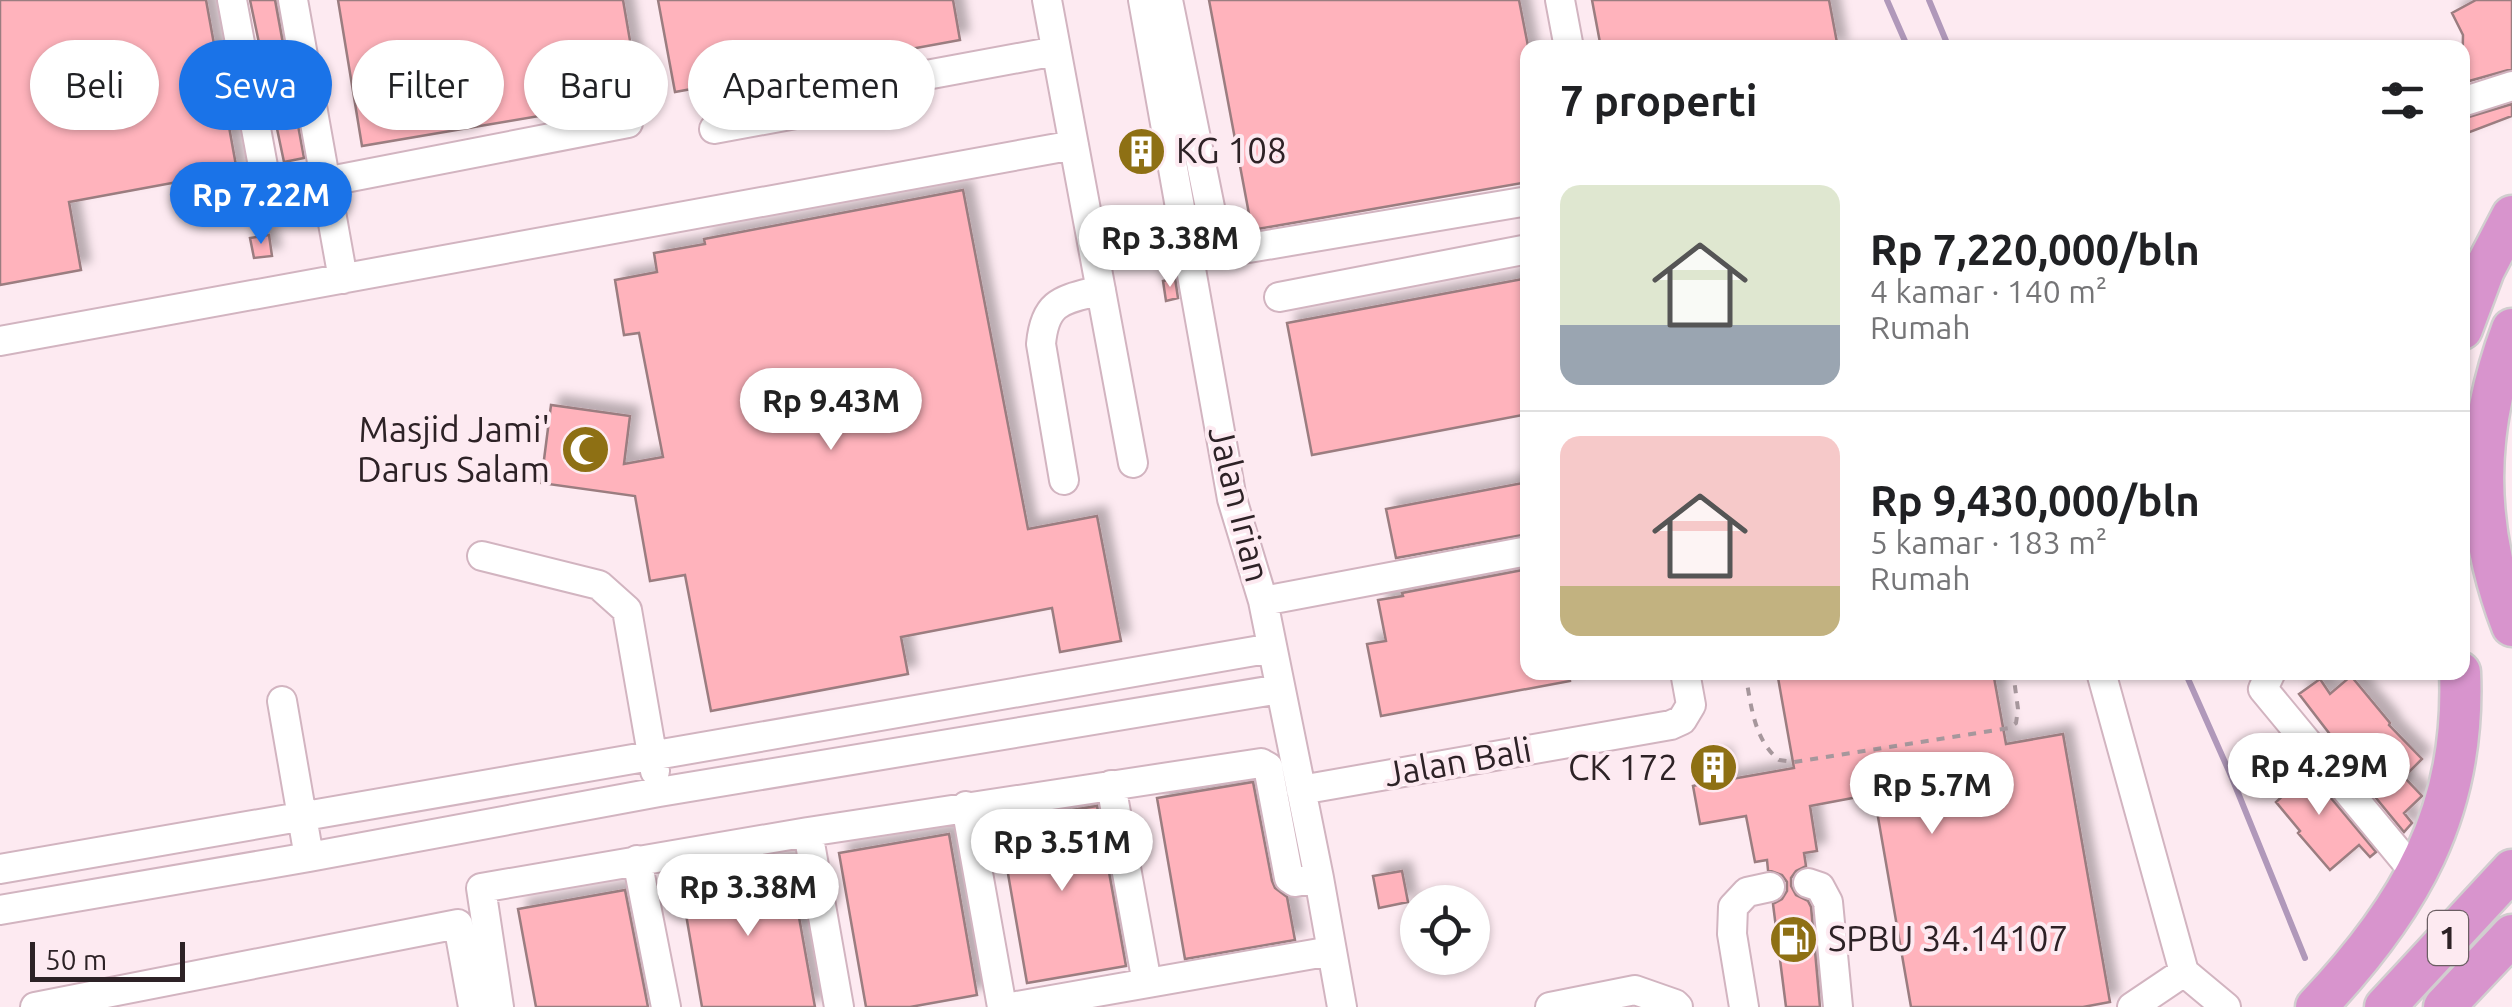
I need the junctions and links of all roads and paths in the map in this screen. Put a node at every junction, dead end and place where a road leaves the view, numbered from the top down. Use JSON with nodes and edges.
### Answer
{"nodes":[{"id":1,"x":232,"y":0,"type":"edge"},
{"id":2,"x":293,"y":0,"type":"edge"},
{"id":3,"x":1047,"y":0,"type":"edge"},
{"id":4,"x":1143,"y":0,"type":"edge"},
{"id":5,"x":1168,"y":0,"type":"edge"},
{"id":6,"x":1560,"y":0,"type":"edge"},
{"id":7,"x":1568,"y":40,"type":"edge"},
{"id":8,"x":1056,"y":51,"type":"junction"},
{"id":9,"x":935,"y":73,"type":"edge"},
{"id":10,"x":2512,"y":86,"type":"edge"},
{"id":11,"x":2470,"y":99,"type":"edge"},
{"id":12,"x":592,"y":130,"type":"edge"},
{"id":13,"x":1074,"y":145,"type":"junction"},
{"id":14,"x":326,"y":182,"type":"junction"},
{"id":15,"x":1520,"y":202,"type":"edge"},
{"id":16,"x":2512,"y":216,"type":"edge"},
{"id":17,"x":1520,"y":251,"type":"edge"},
{"id":18,"x":343,"y":278,"type":"junction"},
{"id":19,"x":1101,"y":290,"type":"junction"},
{"id":20,"x":1278,"y":296,"type":"dead end"},
{"id":21,"x":2470,"y":308,"type":"edge"},
{"id":22,"x":2512,"y":330,"type":"edge"},
{"id":23,"x":0,"y":341,"type":"edge"},
{"id":24,"x":1133,"y":463,"type":"dead end"},
{"id":25,"x":1064,"y":480,"type":"dead end"},
{"id":26,"x":1520,"y":552,"type":"edge"},
{"id":27,"x":482,"y":556,"type":"dead end"},
{"id":28,"x":1263,"y":601,"type":"junction"},
{"id":29,"x":2512,"y":626,"type":"edge"},
{"id":30,"x":1272,"y":648,"type":"junction"},
{"id":31,"x":1686,"y":680,"type":"edge"},
{"id":32,"x":1746,"y":680,"type":"edge"},
{"id":33,"x":2014,"y":680,"type":"edge"},
{"id":34,"x":2104,"y":680,"type":"edge"},
{"id":35,"x":2265,"y":680,"type":"edge"},
{"id":36,"x":2460,"y":680,"type":"edge"},
{"id":37,"x":1280,"y":689,"type":"junction"},
{"id":38,"x":282,"y":701,"type":"dead end"},
{"id":39,"x":652,"y":755,"type":"junction"},
{"id":40,"x":1111,"y":785,"type":"junction"},
{"id":41,"x":1302,"y":790,"type":"junction"},
{"id":42,"x":659,"y":792,"type":"junction"},
{"id":43,"x":966,"y":806,"type":"junction"},
{"id":44,"x":302,"y":817,"type":"junction"},
{"id":45,"x":808,"y":832,"type":"junction"},
{"id":46,"x":309,"y":857,"type":"junction"},
{"id":47,"x":637,"y":860,"type":"junction"},
{"id":48,"x":2512,"y":867,"type":"edge"},
{"id":49,"x":0,"y":869,"type":"edge"},
{"id":50,"x":2418,"y":874,"type":"junction"},
{"id":51,"x":1319,"y":878,"type":"junction"},
{"id":52,"x":1808,"y":883,"type":"dead end"},
{"id":53,"x":1770,"y":887,"type":"dead end"},
{"id":54,"x":0,"y":910,"type":"edge"},
{"id":55,"x":2512,"y":935,"type":"edge"},
{"id":56,"x":1331,"y":952,"type":"junction"},
{"id":57,"x":1147,"y":983,"type":"junction"},
{"id":58,"x":2205,"y":990,"type":"edge"},
{"id":59,"x":2143,"y":1004,"type":"edge"},
{"id":60,"x":34,"y":1007,"type":"edge"},
{"id":61,"x":472,"y":1007,"type":"edge"},
{"id":62,"x":499,"y":1007,"type":"edge"},
{"id":63,"x":666,"y":1007,"type":"edge"},
{"id":64,"x":838,"y":1007,"type":"edge"},
{"id":65,"x":1002,"y":1007,"type":"edge"},
{"id":66,"x":1011,"y":1007,"type":"edge"},
{"id":67,"x":1342,"y":1007,"type":"edge"},
{"id":68,"x":1550,"y":1007,"type":"edge"},
{"id":69,"x":1678,"y":1007,"type":"edge"},
{"id":70,"x":1744,"y":1007,"type":"edge"},
{"id":71,"x":1838,"y":1007,"type":"edge"},
{"id":72,"x":2316,"y":1007,"type":"edge"},
{"id":73,"x":2385,"y":1007,"type":"edge"},
{"id":74,"x":2444,"y":1007,"type":"edge"}],
"edges":[{"from":1,"to":14,"type":"lane"},
{"from":2,"to":14,"type":"lane"},
{"from":3,"to":8,"type":"lane"},
{"from":4,"to":28,"type":"lane","name":"Jalan Irian"},
{"from":5,"to":15,"type":"lane"},
{"from":6,"to":7,"type":"lane"},
{"from":8,"to":9,"type":"lane"},
{"from":8,"to":13,"type":"lane"},
{"from":10,"to":11,"type":"lane"},
{"from":12,"to":14,"type":"lane"},
{"from":13,"to":18,"type":"lane"},
{"from":13,"to":19,"type":"lane"},
{"from":14,"to":18,"type":"lane"},
{"from":16,"to":21,"type":"highway"},
{"from":17,"to":20,"type":"lane"},
{"from":18,"to":23,"type":"lane"},
{"from":19,"to":24,"type":"lane"},
{"from":19,"to":25,"type":"lane"},
{"from":22,"to":29,"type":"highway"},
{"from":26,"to":28,"type":"lane"},
{"from":27,"to":39,"type":"lane"},
{"from":28,"to":30,"type":"lane","name":"Jalan Irian"},
{"from":30,"to":37,"type":"lane","name":"Jalan Irian"},
{"from":30,"to":39,"type":"lane"},
{"from":31,"to":41,"type":"lane","name":"Jalan Bali"},
{"from":32,"to":33,"type":"path"},
{"from":34,"to":58,"type":"lane"},
{"from":35,"to":50,"type":"lane"},
{"from":36,"to":50,"type":"highway"},
{"from":37,"to":41,"type":"lane","name":"Jalan Irian"},
{"from":37,"to":42,"type":"lane"},
{"from":38,"to":44,"type":"lane"},
{"from":39,"to":42,"type":"lane"},
{"from":39,"to":44,"type":"lane"},
{"from":40,"to":43,"type":"lane"},
{"from":40,"to":51,"type":"lane"},
{"from":40,"to":57,"type":"lane"},
{"from":41,"to":51,"type":"lane","name":"Jalan Irian"},
{"from":42,"to":46,"type":"lane"},
{"from":43,"to":45,"type":"lane"},
{"from":43,"to":65,"type":"lane"},
{"from":44,"to":46,"type":"lane"},
{"from":44,"to":49,"type":"lane"},
{"from":45,"to":47,"type":"lane"},
{"from":45,"to":64,"type":"lane"},
{"from":46,"to":54,"type":"lane"},
{"from":47,"to":62,"type":"lane"},
{"from":47,"to":63,"type":"lane"},
{"from":48,"to":73,"type":"highway","number":"1"},
{"from":50,"to":72,"type":"highway"},
{"from":51,"to":56,"type":"lane","name":"Jalan Irian"},
{"from":52,"to":71,"type":"lane"},
{"from":53,"to":70,"type":"lane"},
{"from":55,"to":74,"type":"highway","number":"1"},
{"from":56,"to":57,"type":"lane"},
{"from":56,"to":67,"type":"lane","name":"Jalan Irian"},
{"from":57,"to":66,"type":"lane"},
{"from":58,"to":59,"type":"lane"},
{"from":60,"to":61,"type":"lane"},
{"from":68,"to":69,"type":"lane"}]}
